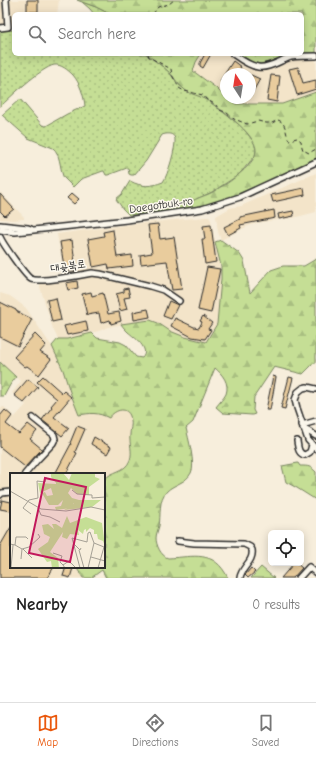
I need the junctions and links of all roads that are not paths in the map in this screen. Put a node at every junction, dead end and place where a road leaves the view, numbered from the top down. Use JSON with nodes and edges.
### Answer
{"nodes":[{"id":1,"x":6,"y":0,"type":"edge"},
{"id":2,"x":11,"y":27,"type":"edge"},
{"id":3,"x":0,"y":28,"type":"edge"},
{"id":4,"x":236,"y":56,"type":"edge"},
{"id":5,"x":302,"y":56,"type":"edge"},
{"id":6,"x":304,"y":56,"type":"edge"},
{"id":7,"x":316,"y":56,"type":"edge"},
{"id":8,"x":316,"y":162,"type":"edge"},
{"id":9,"x":0,"y":225,"type":"edge"},
{"id":10,"x":0,"y":230,"type":"edge"},
{"id":11,"x":34,"y":230,"type":"junction"},
{"id":12,"x":0,"y":237,"type":"edge"},
{"id":13,"x":179,"y":301,"type":"dead end"},
{"id":14,"x":316,"y":389,"type":"edge"},
{"id":15,"x":33,"y":418,"type":"dead end"},
{"id":16,"x":316,"y":421,"type":"edge"},
{"id":17,"x":303,"y":426,"type":"junction"},
{"id":18,"x":316,"y":436,"type":"edge"},
{"id":19,"x":297,"y":442,"type":"dead end"},
{"id":20,"x":314,"y":447,"type":"edge"},
{"id":21,"x":26,"y":473,"type":"edge"},
{"id":22,"x":10,"y":492,"type":"edge"},
{"id":23,"x":0,"y":495,"type":"edge"},
{"id":24,"x":178,"y":541,"type":"dead end"},
{"id":25,"x":316,"y":573,"type":"edge"},
{"id":26,"x":240,"y":578,"type":"edge"},
{"id":27,"x":299,"y":578,"type":"edge"}],
"edges":[{"from":1,"to":2,"type":"street"},
{"from":2,"to":3,"type":"street"},
{"from":4,"to":5,"type":"street"},
{"from":6,"to":7,"type":"street"},
{"from":8,"to":11,"type":"street","name":"Daegotbuk-ro"},
{"from":9,"to":11,"type":"street"},
{"from":10,"to":11,"type":"street","name":"Daegotbuk-ro"},
{"from":12,"to":13,"type":"street","name":"대곶북로"},
{"from":14,"to":17,"type":"street"},
{"from":15,"to":21,"type":"street"},
{"from":16,"to":17,"type":"street"},
{"from":17,"to":18,"type":"street"},
{"from":17,"to":20,"type":"street"},
{"from":19,"to":20,"type":"street"},
{"from":22,"to":23,"type":"street"},
{"from":24,"to":26,"type":"street"},
{"from":25,"to":27,"type":"street"}]}
